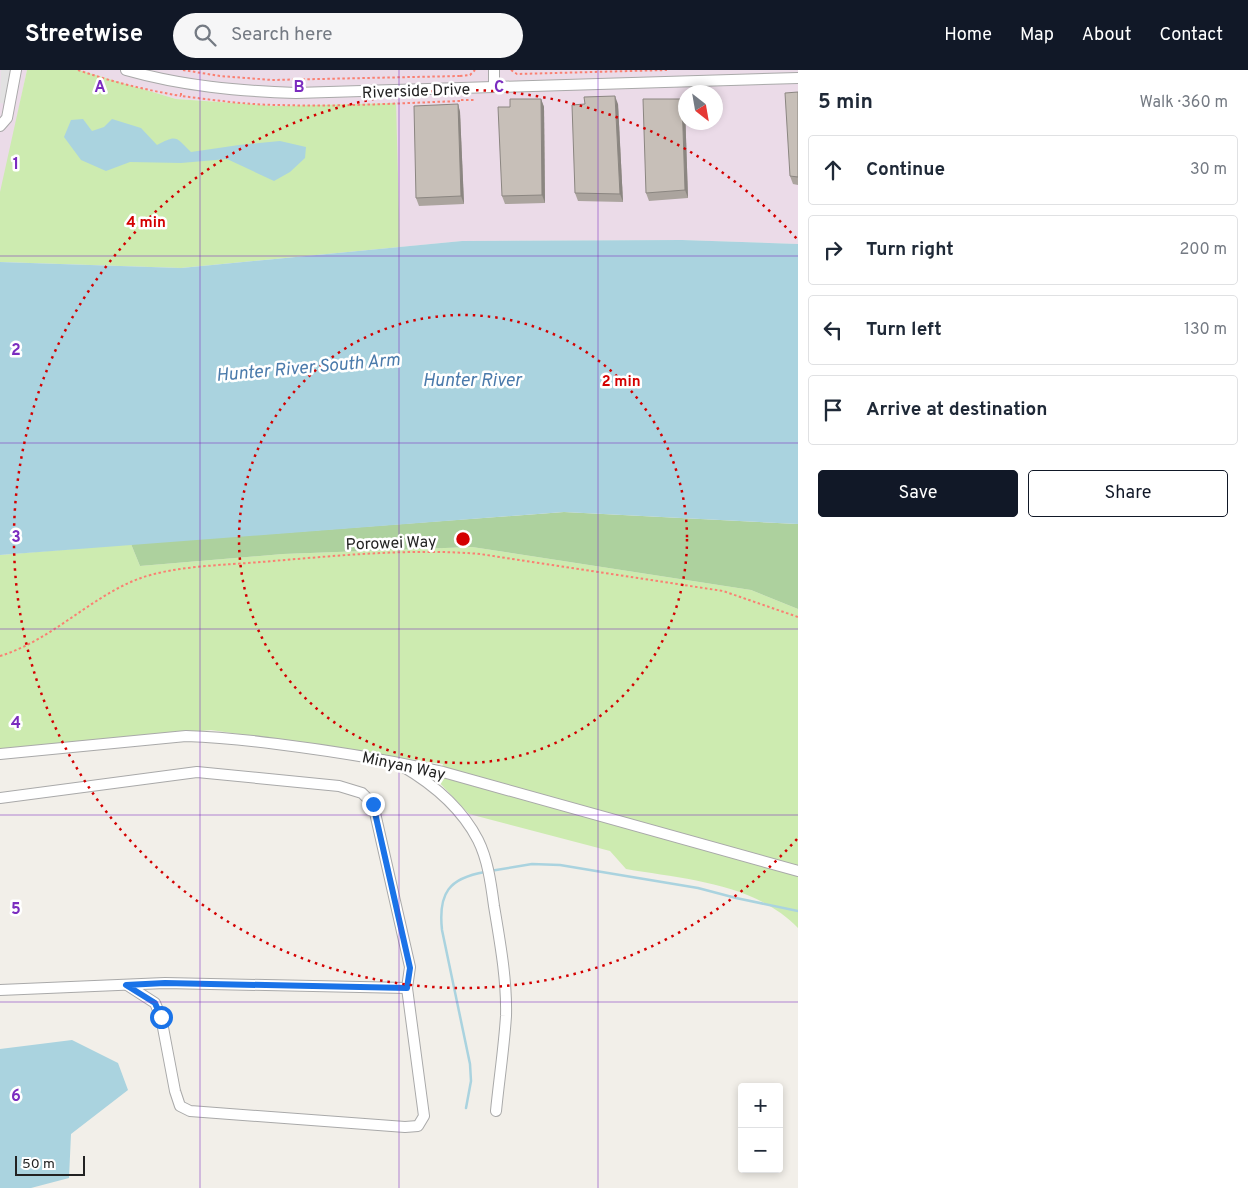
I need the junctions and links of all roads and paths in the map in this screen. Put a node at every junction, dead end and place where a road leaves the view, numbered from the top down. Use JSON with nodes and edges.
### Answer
{"nodes":[{"id":1,"x":16,"y":70,"type":"edge"},
{"id":2,"x":78,"y":70,"type":"edge"},
{"id":3,"x":126,"y":70,"type":"edge"},
{"id":4,"x":183,"y":70,"type":"edge"},
{"id":5,"x":475,"y":70,"type":"edge"},
{"id":6,"x":494,"y":70,"type":"edge"},
{"id":7,"x":511,"y":70,"type":"edge"},
{"id":8,"x":667,"y":70,"type":"edge"},
{"id":9,"x":160,"y":74,"type":"edge"},
{"id":10,"x":798,"y":78,"type":"edge"},
{"id":11,"x":494,"y":87,"type":"junction"},
{"id":12,"x":476,"y":100,"type":"dead end"},
{"id":13,"x":0,"y":126,"type":"edge"},
{"id":14,"x":798,"y":617,"type":"edge"},
{"id":15,"x":0,"y":656,"type":"edge"},
{"id":16,"x":0,"y":754,"type":"edge"},
{"id":17,"x":394,"y":761,"type":"junction"},
{"id":18,"x":0,"y":798,"type":"edge"},
{"id":19,"x":798,"y":871,"type":"edge"},
{"id":20,"x":126,"y":985,"type":"junction"},
{"id":21,"x":407,"y":988,"type":"junction"},
{"id":22,"x":0,"y":990,"type":"edge"},
{"id":23,"x":496,"y":1111,"type":"dead end"}],
"edges":[{"from":1,"to":13,"type":"street"},
{"from":2,"to":12,"type":"path"},
{"from":3,"to":9,"type":"street","name":"Riverside Drive"},
{"from":4,"to":5,"type":"path"},
{"from":6,"to":11,"type":"street"},
{"from":7,"to":8,"type":"path"},
{"from":9,"to":11,"type":"street","name":"Riverside Drive"},
{"from":10,"to":11,"type":"street","name":"Riverside Drive"},
{"from":14,"to":15,"type":"path","name":"Porowei Way"},
{"from":16,"to":17,"type":"street","name":"Minyan Way"},
{"from":17,"to":19,"type":"street","name":"Minyan Way"},
{"from":17,"to":23,"type":"street"},
{"from":18,"to":21,"type":"street"},
{"from":20,"to":21,"type":"street"},
{"from":20,"to":21,"type":"street"},
{"from":20,"to":22,"type":"street"}]}
